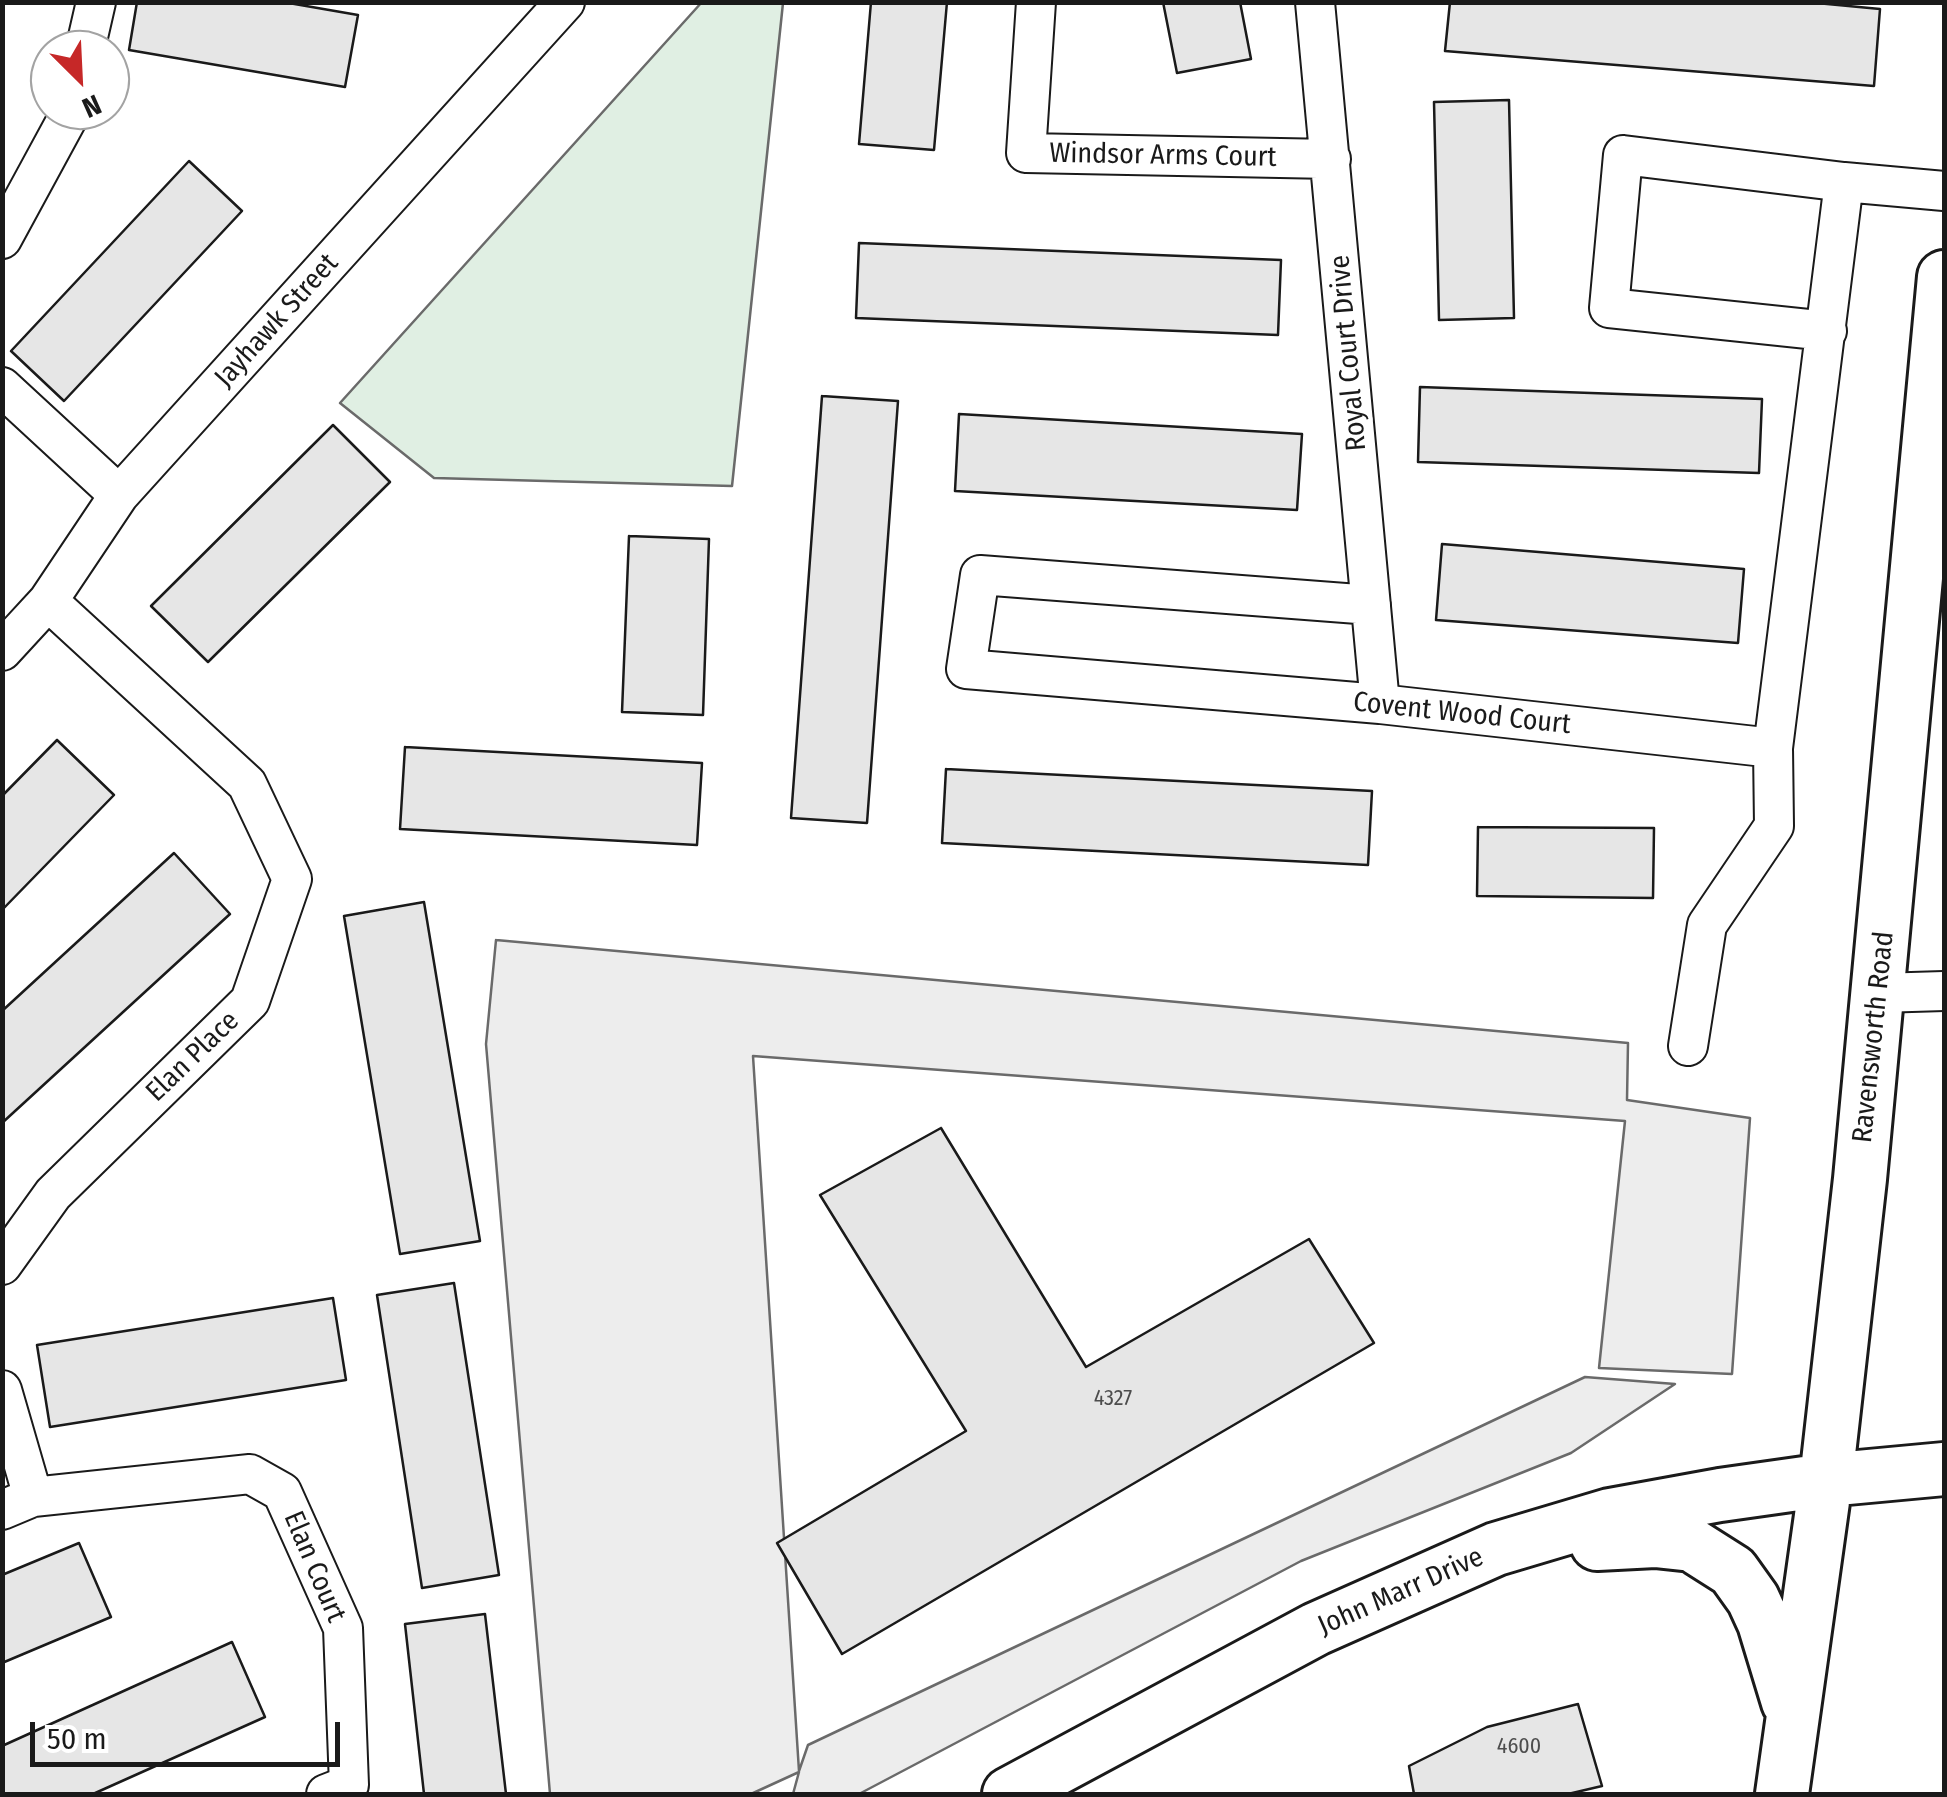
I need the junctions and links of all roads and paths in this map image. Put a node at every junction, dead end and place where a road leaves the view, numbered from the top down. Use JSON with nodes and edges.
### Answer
{"nodes":[{"id":1,"x":96,"y":2,"type":"edge"},
{"id":2,"x":566,"y":2,"type":"edge"},
{"id":3,"x":1036,"y":2,"type":"edge"},
{"id":4,"x":1316,"y":2,"type":"edge"},
{"id":5,"x":90,"y":30,"type":"edge"},
{"id":6,"x":61,"y":130,"type":"edge"},
{"id":7,"x":1331,"y":159,"type":"junction"},
{"id":8,"x":1844,"y":182,"type":"junction"},
{"id":9,"x":1944,"y":192,"type":"edge"},
{"id":10,"x":2,"y":239,"type":"edge"},
{"id":11,"x":1944,"y":277,"type":"edge"},
{"id":12,"x":1827,"y":331,"type":"junction"},
{"id":13,"x":2,"y":386,"type":"edge"},
{"id":14,"x":119,"y":495,"type":"junction"},
{"id":15,"x":48,"y":601,"type":"junction"},
{"id":16,"x":1372,"y":605,"type":"junction"},
{"id":17,"x":2,"y":651,"type":"edge"},
{"id":18,"x":1380,"y":704,"type":"junction"},
{"id":19,"x":1773,"y":748,"type":"junction"},
{"id":20,"x":1944,"y":992,"type":"edge"},
{"id":21,"x":1879,"y":993,"type":"junction"},
{"id":22,"x":1688,"y":1046,"type":"dead end"},
{"id":23,"x":2,"y":1265,"type":"edge"},
{"id":24,"x":2,"y":1390,"type":"edge"},
{"id":25,"x":1944,"y":1469,"type":"edge"},
{"id":26,"x":1826,"y":1480,"type":"junction"},
{"id":27,"x":18,"y":1503,"type":"edge"},
{"id":28,"x":1496,"y":1550,"type":"junction"},
{"id":29,"x":1794,"y":1719,"type":"junction"},
{"id":30,"x":326,"y":1794,"type":"edge"},
{"id":31,"x":1009,"y":1794,"type":"edge"},
{"id":32,"x":1782,"y":1794,"type":"edge"}],
"edges":[{"from":1,"to":5,"type":"street"},
{"from":2,"to":14,"type":"street","name":"Jayhawk Street"},
{"from":3,"to":7,"type":"street","name":"Windsor Arms Court"},
{"from":4,"to":7,"type":"street","name":"Royal Court Drive"},
{"from":6,"to":10,"type":"street"},
{"from":7,"to":16,"type":"street","name":"Royal Court Drive"},
{"from":8,"to":9,"type":"street"},
{"from":8,"to":12,"type":"street"},
{"from":8,"to":12,"type":"street"},
{"from":11,"to":21,"type":"main road","name":"Ravensworth Road"},
{"from":12,"to":19,"type":"street"},
{"from":13,"to":14,"type":"street"},
{"from":14,"to":15,"type":"street","name":"Jayhawk Street"},
{"from":15,"to":17,"type":"street","name":"Jayhawk Street"},
{"from":15,"to":23,"type":"street","name":"Elan Place"},
{"from":16,"to":18,"type":"street","name":"Royal Court Drive"},
{"from":16,"to":18,"type":"street","name":"Covent Wood Court"},
{"from":18,"to":19,"type":"street","name":"Covent Wood Court"},
{"from":19,"to":22,"type":"street"},
{"from":20,"to":21,"type":"street"},
{"from":21,"to":26,"type":"main road","name":"Ravensworth Road"},
{"from":24,"to":27,"type":"street"},
{"from":25,"to":26,"type":"main road","name":"John Marr Drive"},
{"from":26,"to":28,"type":"main road","name":"John Marr Drive"},
{"from":26,"to":29,"type":"main road","name":"Ravensworth Road"},
{"from":27,"to":30,"type":"street","name":"Elan Court"},
{"from":28,"to":29,"type":"main road"},
{"from":28,"to":31,"type":"main road","name":"John Marr Drive"},
{"from":29,"to":32,"type":"main road","name":"Ravensworth Road"}]}
